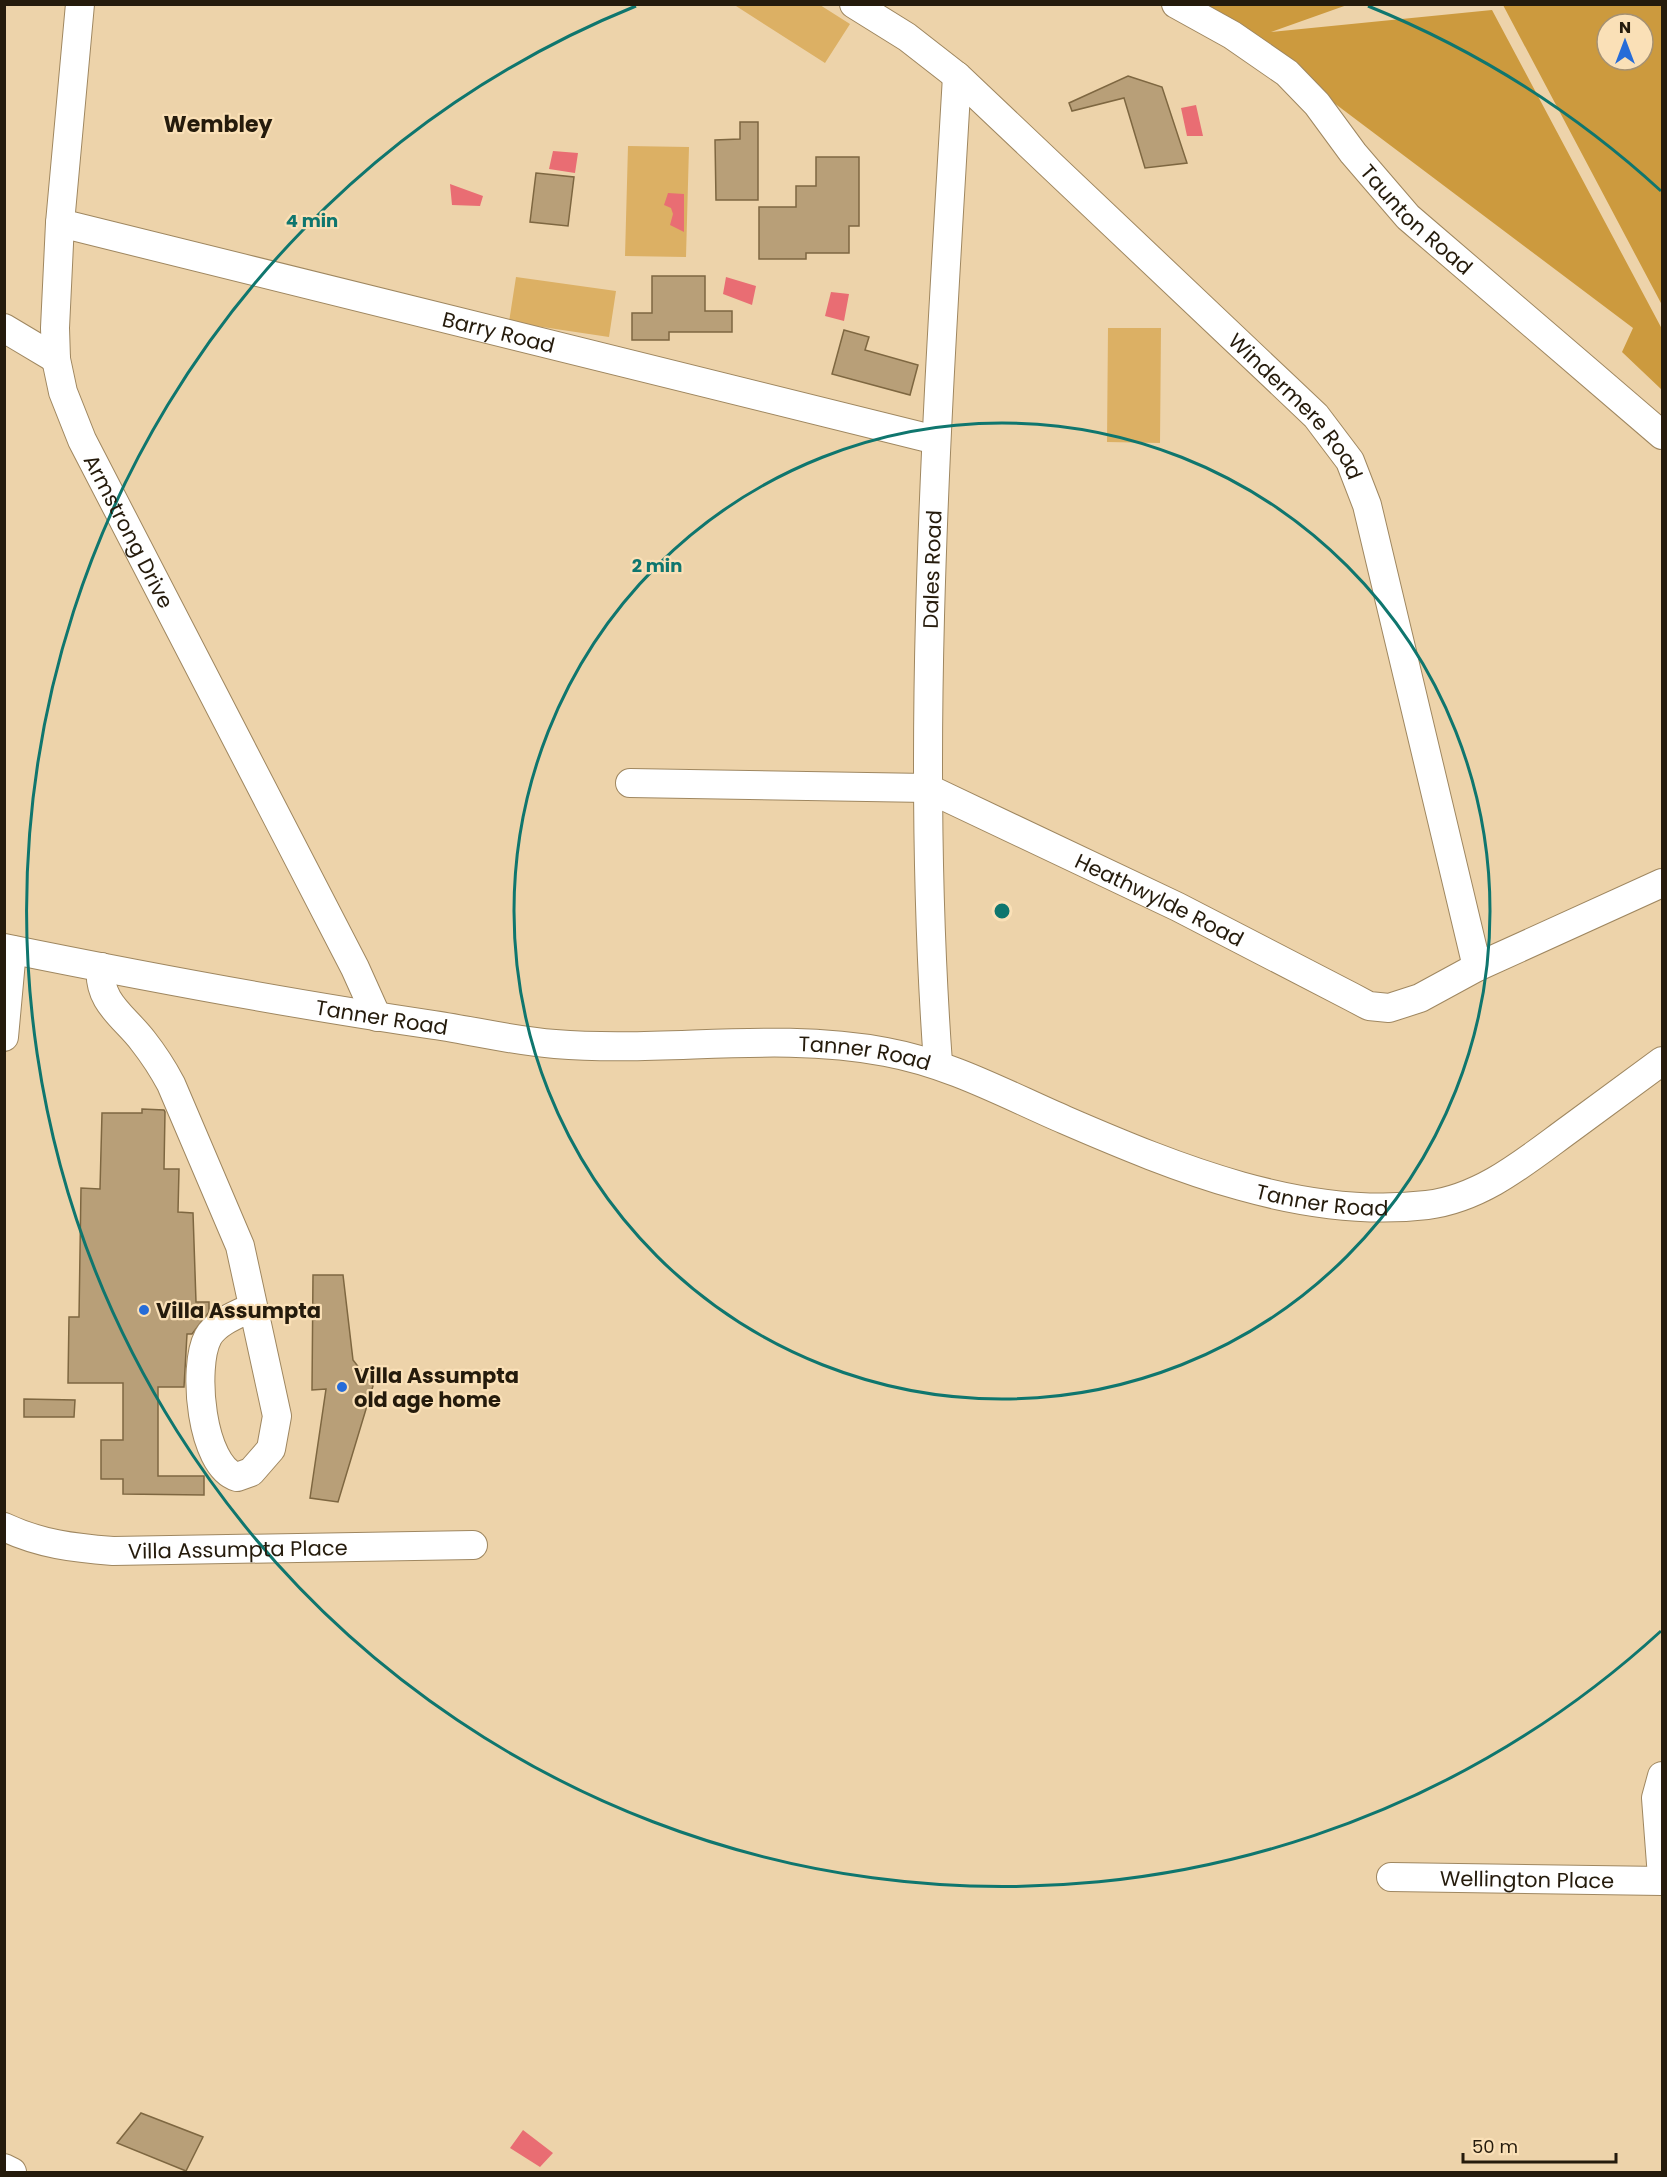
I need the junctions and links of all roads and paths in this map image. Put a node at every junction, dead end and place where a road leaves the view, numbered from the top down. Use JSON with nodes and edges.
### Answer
{"nodes":[{"id":1,"x":80,"y":4,"type":"edge"},
{"id":2,"x":854,"y":4,"type":"edge"},
{"id":3,"x":1176,"y":4,"type":"edge"},
{"id":4,"x":957,"y":76,"type":"junction"},
{"id":5,"x":60,"y":223,"type":"junction"},
{"id":6,"x":4,"y":328,"type":"edge"},
{"id":7,"x":56,"y":360,"type":"junction"},
{"id":8,"x":1662,"y":435,"type":"edge"},
{"id":9,"x":936,"y":440,"type":"junction"},
{"id":10,"x":630,"y":783,"type":"dead end"},
{"id":11,"x":927,"y":788,"type":"junction"},
{"id":12,"x":1662,"y":882,"type":"edge"},
{"id":13,"x":8,"y":949,"type":"edge"},
{"id":14,"x":101,"y":967,"type":"junction"},
{"id":15,"x":1477,"y":967,"type":"junction"},
{"id":16,"x":377,"y":1017,"type":"junction"},
{"id":17,"x":4,"y":1037,"type":"edge"},
{"id":18,"x":1662,"y":1060,"type":"edge"},
{"id":19,"x":939,"y":1063,"type":"junction"},
{"id":20,"x":253,"y":1307,"type":"junction"},
{"id":21,"x":4,"y":1527,"type":"edge"},
{"id":22,"x":473,"y":1545,"type":"dead end"},
{"id":23,"x":1662,"y":1776,"type":"edge"},
{"id":24,"x":1391,"y":1877,"type":"dead end"},
{"id":25,"x":1662,"y":1879,"type":"edge"},
{"id":26,"x":4,"y":2168,"type":"edge"},
{"id":27,"x":12,"y":2172,"type":"edge"}],
"edges":[{"from":1,"to":5,"type":"street","name":"Armstrong Drive"},
{"from":2,"to":4,"type":"street","name":"Windermere Road"},
{"from":3,"to":8,"type":"street","name":"Taunton Road"},
{"from":4,"to":9,"type":"street","name":"Dales Road"},
{"from":4,"to":15,"type":"street","name":"Windermere Road"},
{"from":5,"to":7,"type":"street","name":"Armstrong Drive"},
{"from":5,"to":9,"type":"street","name":"Barry Road"},
{"from":6,"to":7,"type":"street"},
{"from":7,"to":16,"type":"street","name":"Armstrong Drive"},
{"from":9,"to":11,"type":"street","name":"Dales Road"},
{"from":10,"to":11,"type":"street","name":"Heathwylde Road"},
{"from":11,"to":15,"type":"street","name":"Heathwylde Road"},
{"from":11,"to":19,"type":"street","name":"Dales Road"},
{"from":12,"to":15,"type":"street","name":"Heathwylde Road"},
{"from":13,"to":14,"type":"street","name":"Tanner Road"},
{"from":13,"to":17,"type":"street"},
{"from":14,"to":16,"type":"street","name":"Tanner Road"},
{"from":14,"to":20,"type":"street"},
{"from":16,"to":19,"type":"street","name":"Tanner Road"},
{"from":18,"to":19,"type":"street","name":"Tanner Road"},
{"from":20,"to":20,"type":"street"},
{"from":21,"to":22,"type":"street","name":"Villa Assumpta Place"},
{"from":23,"to":25,"type":"street"},
{"from":24,"to":25,"type":"street","name":"Wellington Place"},
{"from":26,"to":27,"type":"street"}]}
